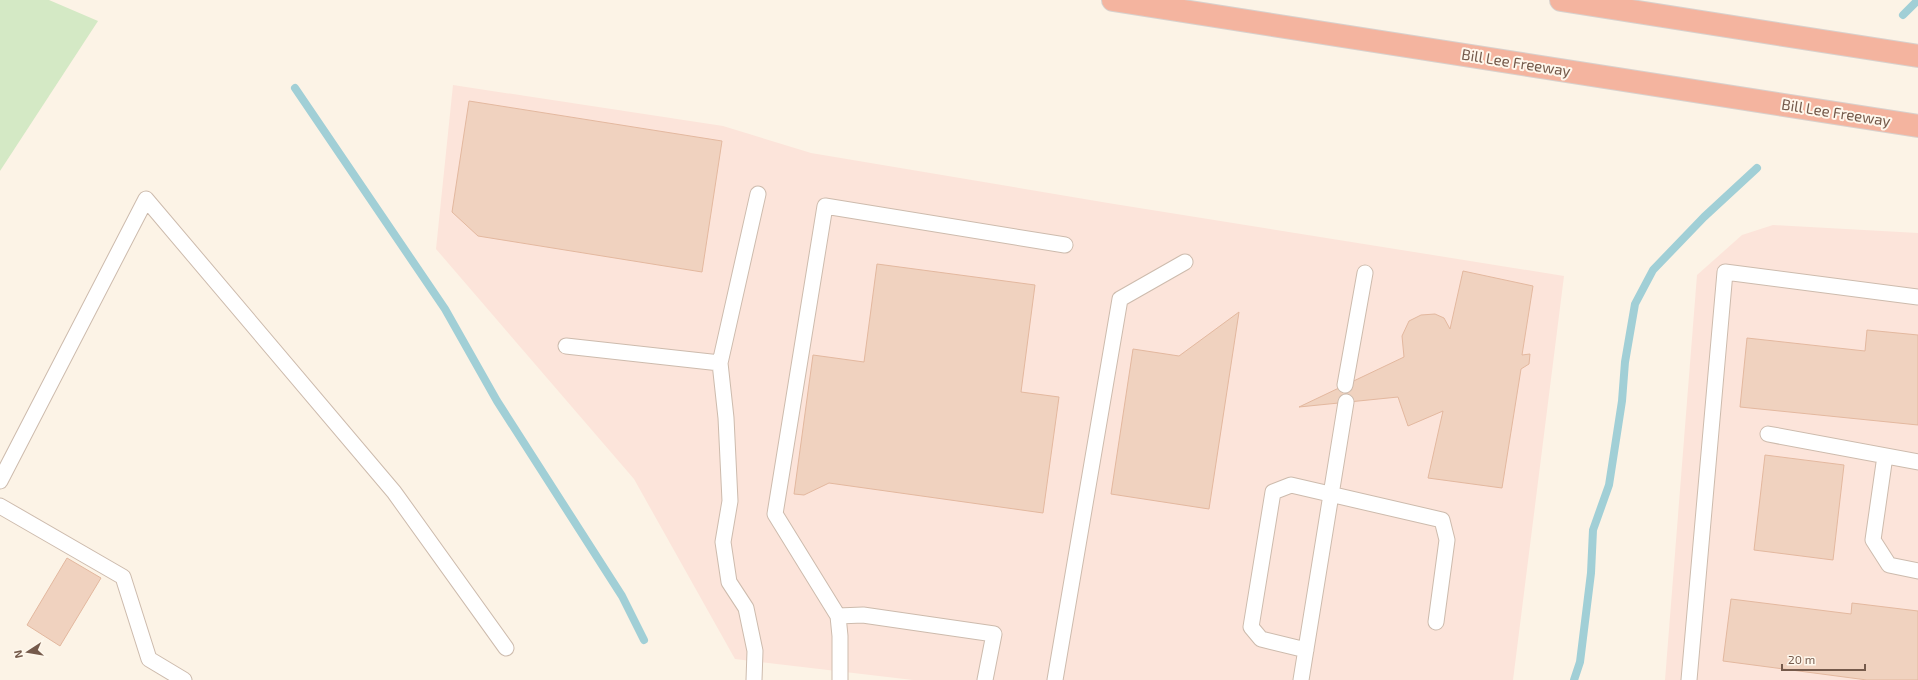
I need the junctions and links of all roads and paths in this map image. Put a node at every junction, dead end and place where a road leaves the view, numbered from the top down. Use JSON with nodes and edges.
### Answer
{"nodes":[{"id":1,"x":1113,"y":0,"type":"edge"},
{"id":2,"x":1561,"y":0,"type":"edge"},
{"id":3,"x":1918,"y":56,"type":"edge"},
{"id":4,"x":1918,"y":126,"type":"edge"},
{"id":5,"x":758,"y":194,"type":"dead end"},
{"id":6,"x":1065,"y":245,"type":"dead end"},
{"id":7,"x":1185,"y":262,"type":"dead end"},
{"id":8,"x":1365,"y":273,"type":"dead end"},
{"id":9,"x":1918,"y":297,"type":"edge"},
{"id":10,"x":566,"y":346,"type":"dead end"},
{"id":11,"x":720,"y":363,"type":"junction"},
{"id":12,"x":1345,"y":385,"type":"dead end"},
{"id":13,"x":1346,"y":402,"type":"dead end"},
{"id":14,"x":1768,"y":434,"type":"dead end"},
{"id":15,"x":1885,"y":456,"type":"junction"},
{"id":16,"x":1918,"y":462,"type":"edge"},
{"id":17,"x":0,"y":481,"type":"edge"},
{"id":18,"x":1331,"y":494,"type":"junction"},
{"id":19,"x":0,"y":506,"type":"edge"},
{"id":20,"x":1918,"y":571,"type":"edge"},
{"id":21,"x":838,"y":616,"type":"junction"},
{"id":22,"x":1436,"y":622,"type":"dead end"},
{"id":23,"x":506,"y":648,"type":"dead end"},
{"id":24,"x":1306,"y":650,"type":"junction"},
{"id":25,"x":184,"y":680,"type":"edge"},
{"id":26,"x":754,"y":680,"type":"edge"},
{"id":27,"x":840,"y":680,"type":"edge"},
{"id":28,"x":986,"y":680,"type":"edge"},
{"id":29,"x":1054,"y":680,"type":"edge"},
{"id":30,"x":1301,"y":680,"type":"edge"},
{"id":31,"x":1689,"y":680,"type":"edge"}],
"edges":[{"from":1,"to":4,"type":"highway","name":"Bill Lee Freeway"},
{"from":2,"to":3,"type":"highway"},
{"from":5,"to":11,"type":"lane"},
{"from":6,"to":21,"type":"lane"},
{"from":7,"to":29,"type":"lane"},
{"from":8,"to":12,"type":"lane"},
{"from":9,"to":31,"type":"lane"},
{"from":10,"to":11,"type":"lane"},
{"from":11,"to":26,"type":"lane"},
{"from":13,"to":18,"type":"lane"},
{"from":14,"to":15,"type":"lane"},
{"from":15,"to":16,"type":"lane"},
{"from":15,"to":20,"type":"lane"},
{"from":17,"to":23,"type":"lane"},
{"from":18,"to":22,"type":"lane"},
{"from":18,"to":24,"type":"lane"},
{"from":18,"to":24,"type":"lane"},
{"from":19,"to":25,"type":"lane"},
{"from":21,"to":27,"type":"lane"},
{"from":21,"to":28,"type":"lane"},
{"from":24,"to":30,"type":"lane"}]}
